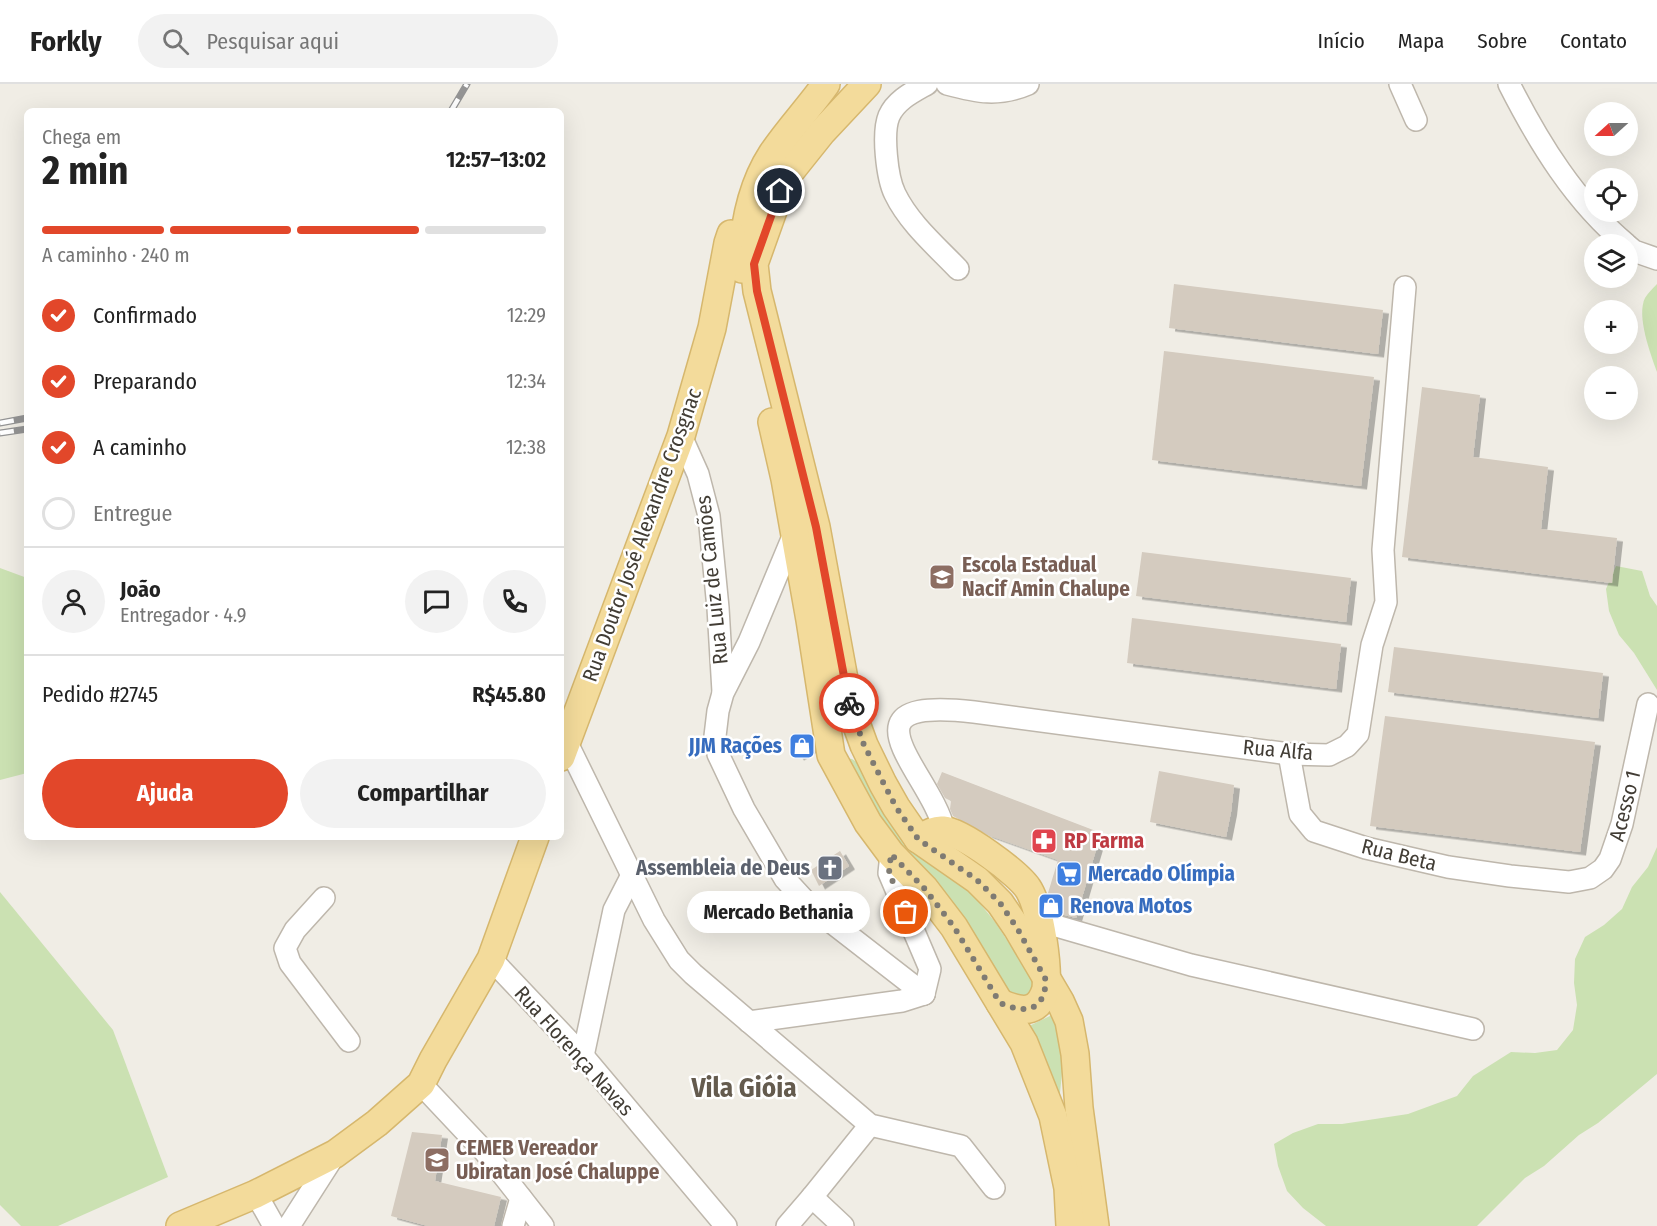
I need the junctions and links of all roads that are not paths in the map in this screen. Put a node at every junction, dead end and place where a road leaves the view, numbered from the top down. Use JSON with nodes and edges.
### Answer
{"nodes":[{"id":1,"x":826,"y":84,"type":"edge"},
{"id":2,"x":867,"y":84,"type":"edge"},
{"id":3,"x":927,"y":84,"type":"edge"},
{"id":4,"x":947,"y":84,"type":"edge"},
{"id":5,"x":1028,"y":84,"type":"edge"},
{"id":6,"x":1400,"y":84,"type":"edge"},
{"id":7,"x":1509,"y":84,"type":"edge"},
{"id":8,"x":1416,"y":120,"type":"dead end"},
{"id":9,"x":749,"y":207,"type":"junction"},
{"id":10,"x":1613,"y":234,"type":"edge"},
{"id":11,"x":1638,"y":252,"type":"edge"},
{"id":12,"x":1657,"y":259,"type":"edge"},
{"id":13,"x":958,"y":269,"type":"dead end"},
{"id":14,"x":1405,"y":287,"type":"dead end"},
{"id":15,"x":747,"y":305,"type":"junction"},
{"id":16,"x":714,"y":311,"type":"junction"},
{"id":17,"x":681,"y":436,"type":"junction"},
{"id":18,"x":794,"y":534,"type":"junction"},
{"id":19,"x":723,"y":693,"type":"junction"},
{"id":20,"x":1648,"y":704,"type":"dead end"},
{"id":21,"x":864,"y":745,"type":"junction"},
{"id":22,"x":564,"y":749,"type":"edge"},
{"id":23,"x":1289,"y":754,"type":"junction"},
{"id":24,"x":831,"y":755,"type":"junction"},
{"id":25,"x":944,"y":830,"type":"junction"},
{"id":26,"x":918,"y":839,"type":"junction"},
{"id":27,"x":534,"y":840,"type":"edge"},
{"id":28,"x":891,"y":854,"type":"junction"},
{"id":29,"x":952,"y":862,"type":"junction"},
{"id":30,"x":1003,"y":866,"type":"junction"},
{"id":31,"x":632,"y":875,"type":"junction"},
{"id":32,"x":1569,"y":882,"type":"joint"},
{"id":33,"x":324,"y":898,"type":"dead end"},
{"id":34,"x":1039,"y":921,"type":"junction"},
{"id":35,"x":491,"y":959,"type":"junction"},
{"id":36,"x":1046,"y":980,"type":"junction"},
{"id":37,"x":924,"y":994,"type":"junction"},
{"id":38,"x":1000,"y":1003,"type":"junction"},
{"id":39,"x":749,"y":1023,"type":"junction"},
{"id":40,"x":1473,"y":1029,"type":"dead end"},
{"id":41,"x":349,"y":1041,"type":"dead end"},
{"id":42,"x":583,"y":1056,"type":"junction"},
{"id":43,"x":421,"y":1084,"type":"junction"},
{"id":44,"x":870,"y":1125,"type":"junction"},
{"id":45,"x":335,"y":1154,"type":"junction"},
{"id":46,"x":994,"y":1188,"type":"dead end"},
{"id":47,"x":256,"y":1194,"type":"junction"},
{"id":48,"x":812,"y":1197,"type":"junction"},
{"id":49,"x":521,"y":1198,"type":"junction"},
{"id":50,"x":180,"y":1226,"type":"edge"},
{"id":51,"x":274,"y":1226,"type":"edge"},
{"id":52,"x":289,"y":1226,"type":"edge"},
{"id":53,"x":513,"y":1226,"type":"edge"},
{"id":54,"x":543,"y":1226,"type":"edge"},
{"id":55,"x":726,"y":1226,"type":"edge"},
{"id":56,"x":787,"y":1226,"type":"edge"},
{"id":57,"x":843,"y":1226,"type":"edge"},
{"id":58,"x":1070,"y":1226,"type":"edge"},
{"id":59,"x":1095,"y":1226,"type":"edge"}],
"edges":[{"from":1,"to":9,"type":"main road"},
{"from":2,"to":21,"type":"main road"},
{"from":3,"to":13,"type":"street"},
{"from":4,"to":5,"type":"street"},
{"from":6,"to":8,"type":"street"},
{"from":7,"to":10,"type":"street"},
{"from":9,"to":15,"type":"main road"},
{"from":9,"to":16,"type":"main road","name":"Rua Doutor José Alexandre Crosgnac"},
{"from":11,"to":12,"type":"street"},
{"from":14,"to":23,"type":"street","name":"Rua Alfa"},
{"from":15,"to":16,"type":"main road"},
{"from":15,"to":18,"type":"main road"},
{"from":16,"to":17,"type":"main road","name":"Rua Doutor José Alexandre Crosgnac"},
{"from":17,"to":19,"type":"street","name":"Rua Luiz de Camões"},
{"from":17,"to":22,"type":"main road","name":"Rua Doutor José Alexandre Crosgnac"},
{"from":18,"to":19,"type":"street"},
{"from":18,"to":24,"type":"main road"},
{"from":19,"to":37,"type":"street"},
{"from":20,"to":32,"type":"street","name":"Acesso 1"},
{"from":21,"to":24,"type":"main road"},
{"from":21,"to":26,"type":"main road"},
{"from":22,"to":31,"type":"street"},
{"from":23,"to":25,"type":"street","name":"Rua Alfa"},
{"from":23,"to":32,"type":"street","name":"Rua Beta"},
{"from":24,"to":28,"type":"main road"},
{"from":25,"to":26,"type":"main road"},
{"from":25,"to":30,"type":"main road"},
{"from":26,"to":29,"type":"main road"},
{"from":27,"to":35,"type":"main road"},
{"from":28,"to":37,"type":"street"},
{"from":28,"to":38,"type":"main road"},
{"from":29,"to":30,"type":"main road"},
{"from":29,"to":36,"type":"main road"},
{"from":30,"to":34,"type":"main road"},
{"from":31,"to":39,"type":"street"},
{"from":31,"to":42,"type":"street"},
{"from":33,"to":41,"type":"street"},
{"from":34,"to":36,"type":"main road"},
{"from":34,"to":40,"type":"street"},
{"from":35,"to":42,"type":"street","name":"Rua Florença Navas"},
{"from":35,"to":43,"type":"main road"},
{"from":36,"to":38,"type":"main road"},
{"from":36,"to":59,"type":"main road"},
{"from":37,"to":39,"type":"street"},
{"from":38,"to":58,"type":"main road"},
{"from":39,"to":44,"type":"street"},
{"from":42,"to":55,"type":"street","name":"Rua Florença Navas"},
{"from":43,"to":45,"type":"main road"},
{"from":43,"to":49,"type":"street"},
{"from":44,"to":46,"type":"street"},
{"from":44,"to":48,"type":"street"},
{"from":45,"to":47,"type":"main road"},
{"from":45,"to":52,"type":"street"},
{"from":47,"to":50,"type":"main road"},
{"from":47,"to":51,"type":"street"},
{"from":48,"to":56,"type":"street"},
{"from":48,"to":57,"type":"street"},
{"from":49,"to":53,"type":"street"},
{"from":49,"to":54,"type":"street"}]}
